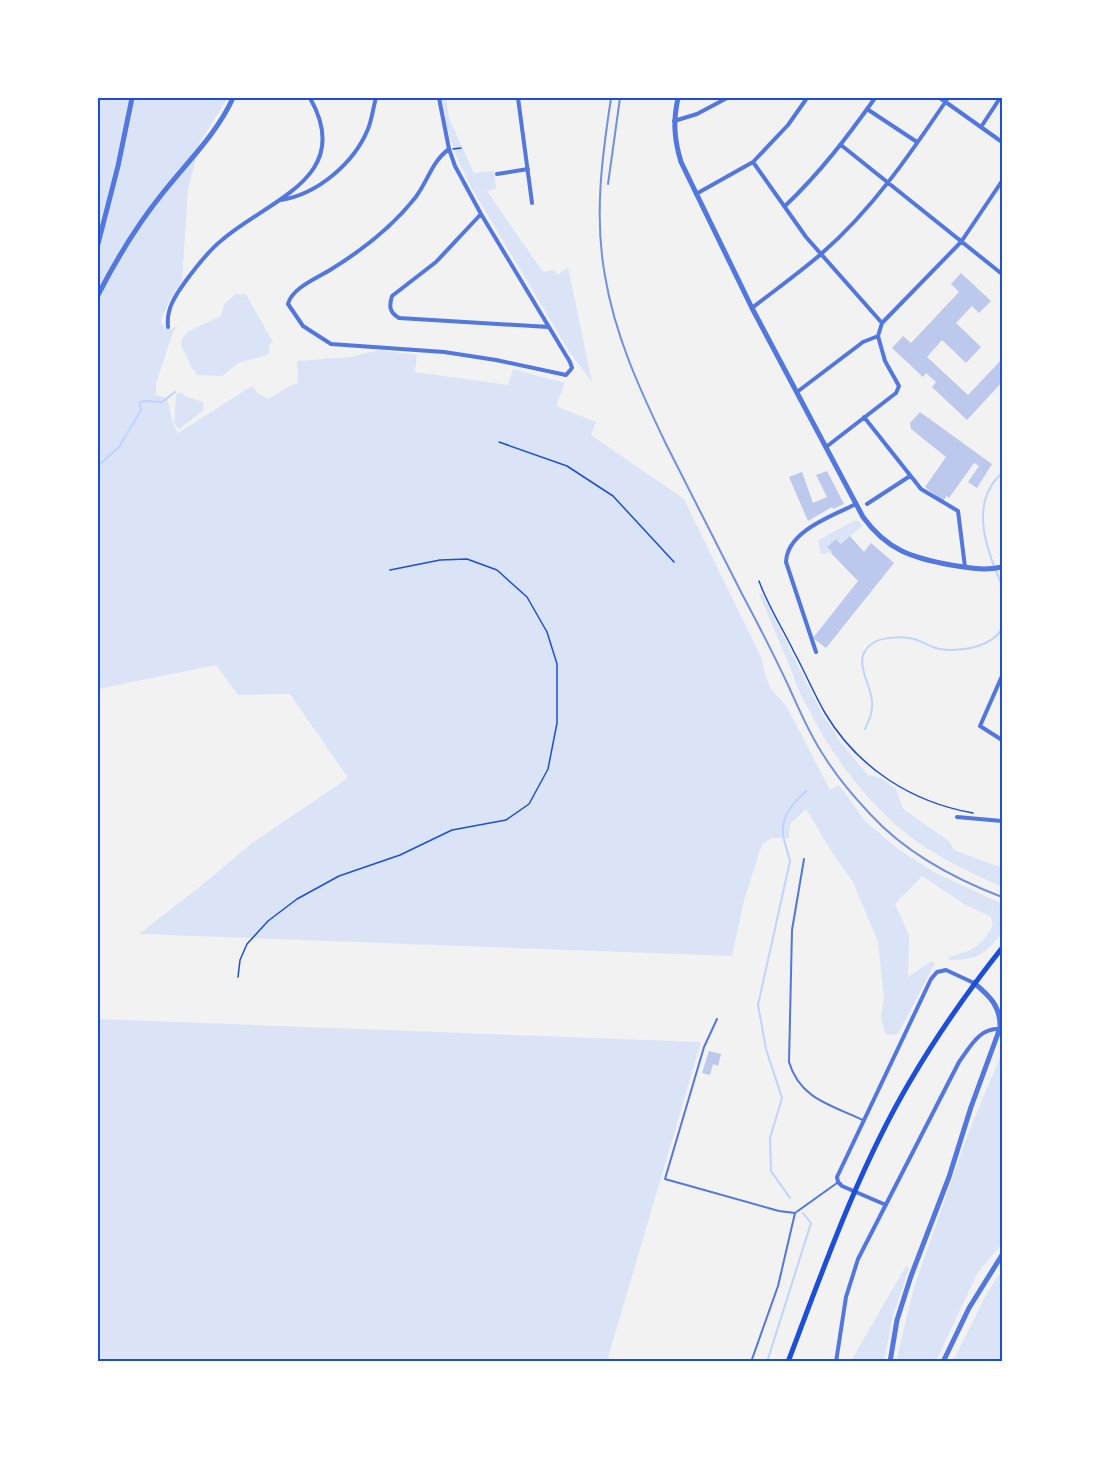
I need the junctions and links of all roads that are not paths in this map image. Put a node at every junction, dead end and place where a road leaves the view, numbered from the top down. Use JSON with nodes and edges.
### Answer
{"nodes":[{"id":1,"x":132,"y":98,"type":"edge"},
{"id":2,"x":233,"y":98,"type":"edge"},
{"id":3,"x":310,"y":98,"type":"edge"},
{"id":4,"x":376,"y":98,"type":"edge"},
{"id":5,"x":439,"y":98,"type":"edge"},
{"id":6,"x":518,"y":98,"type":"edge"},
{"id":7,"x":678,"y":98,"type":"edge"},
{"id":8,"x":727,"y":98,"type":"edge"},
{"id":9,"x":807,"y":98,"type":"edge"},
{"id":10,"x":875,"y":98,"type":"edge"},
{"id":11,"x":940,"y":98,"type":"edge"},
{"id":12,"x":1000,"y":98,"type":"edge"},
{"id":13,"x":947,"y":99,"type":"edge"},
{"id":14,"x":867,"y":109,"type":"junction"},
{"id":15,"x":674,"y":121,"type":"junction"},
{"id":16,"x":981,"y":127,"type":"junction"},
{"id":17,"x":917,"y":142,"type":"junction"},
{"id":18,"x":1002,"y":142,"type":"edge"},
{"id":19,"x":842,"y":145,"type":"junction"},
{"id":20,"x":449,"y":149,"type":"junction"},
{"id":21,"x":753,"y":162,"type":"junction"},
{"id":22,"x":528,"y":170,"type":"junction"},
{"id":23,"x":497,"y":174,"type":"dead end"},
{"id":24,"x":1002,"y":181,"type":"edge"},
{"id":25,"x":888,"y":184,"type":"junction"},
{"id":26,"x":695,"y":194,"type":"junction"},
{"id":27,"x":281,"y":200,"type":"junction"},
{"id":28,"x":532,"y":203,"type":"dead end"},
{"id":29,"x":785,"y":206,"type":"junction"},
{"id":30,"x":481,"y":214,"type":"junction"},
{"id":31,"x":961,"y":242,"type":"junction"},
{"id":32,"x":98,"y":244,"type":"edge"},
{"id":33,"x":822,"y":254,"type":"junction"},
{"id":34,"x":1002,"y":274,"type":"edge"},
{"id":35,"x":98,"y":295,"type":"edge"},
{"id":36,"x":752,"y":308,"type":"junction"},
{"id":37,"x":882,"y":323,"type":"junction"},
{"id":38,"x":168,"y":327,"type":"dead end"},
{"id":39,"x":549,"y":327,"type":"junction"},
{"id":40,"x":878,"y":336,"type":"junction"},
{"id":41,"x":796,"y":393,"type":"junction"},
{"id":42,"x":864,"y":417,"type":"junction"},
{"id":43,"x":825,"y":447,"type":"junction"},
{"id":44,"x":910,"y":476,"type":"junction"},
{"id":45,"x":856,"y":504,"type":"junction"},
{"id":46,"x":867,"y":504,"type":"dead end"},
{"id":47,"x":965,"y":567,"type":"junction"},
{"id":48,"x":1002,"y":567,"type":"edge"},
{"id":49,"x":816,"y":652,"type":"dead end"},
{"id":50,"x":1002,"y":676,"type":"edge"},
{"id":51,"x":1002,"y":740,"type":"edge"},
{"id":52,"x":957,"y":817,"type":"dead end"},
{"id":53,"x":1002,"y":821,"type":"edge"},
{"id":54,"x":804,"y":859,"type":"dead end"},
{"id":55,"x":1002,"y":948,"type":"edge"},
{"id":56,"x":974,"y":983,"type":"junction"},
{"id":57,"x":717,"y":1019,"type":"dead end"},
{"id":58,"x":1001,"y":1029,"type":"edge"},
{"id":59,"x":864,"y":1120,"type":"junction"},
{"id":60,"x":838,"y":1182,"type":"junction"},
{"id":61,"x":886,"y":1205,"type":"junction"},
{"id":62,"x":795,"y":1213,"type":"junction"},
{"id":63,"x":1002,"y":1255,"type":"edge"},
{"id":64,"x":751,"y":1362,"type":"edge"},
{"id":65,"x":788,"y":1362,"type":"edge"},
{"id":66,"x":836,"y":1362,"type":"edge"},
{"id":67,"x":890,"y":1362,"type":"edge"},
{"id":68,"x":943,"y":1362,"type":"edge"}],
"edges":[{"from":1,"to":32,"type":"street"},
{"from":2,"to":35,"type":"street"},
{"from":3,"to":27,"type":"street"},
{"from":4,"to":27,"type":"street"},
{"from":5,"to":20,"type":"street"},
{"from":6,"to":22,"type":"street"},
{"from":7,"to":15,"type":"street"},
{"from":8,"to":15,"type":"street"},
{"from":9,"to":21,"type":"street"},
{"from":10,"to":14,"type":"street"},
{"from":11,"to":13,"type":"street"},
{"from":12,"to":16,"type":"street"},
{"from":13,"to":16,"type":"street"},
{"from":13,"to":17,"type":"street"},
{"from":14,"to":17,"type":"street"},
{"from":14,"to":19,"type":"street"},
{"from":15,"to":26,"type":"street"},
{"from":16,"to":18,"type":"street"},
{"from":17,"to":25,"type":"street"},
{"from":19,"to":25,"type":"street"},
{"from":19,"to":29,"type":"street"},
{"from":20,"to":30,"type":"street"},
{"from":20,"to":39,"type":"street"},
{"from":21,"to":26,"type":"street"},
{"from":21,"to":29,"type":"street"},
{"from":22,"to":23,"type":"street"},
{"from":22,"to":28,"type":"street"},
{"from":24,"to":31,"type":"street"},
{"from":25,"to":31,"type":"street"},
{"from":25,"to":33,"type":"street"},
{"from":26,"to":36,"type":"street"},
{"from":27,"to":38,"type":"street"},
{"from":29,"to":33,"type":"street"},
{"from":30,"to":39,"type":"street"},
{"from":30,"to":39,"type":"street"},
{"from":31,"to":34,"type":"street"},
{"from":31,"to":37,"type":"street"},
{"from":33,"to":36,"type":"street"},
{"from":33,"to":37,"type":"street"},
{"from":36,"to":41,"type":"street"},
{"from":37,"to":40,"type":"street"},
{"from":40,"to":41,"type":"street"},
{"from":40,"to":42,"type":"street"},
{"from":41,"to":43,"type":"street"},
{"from":42,"to":43,"type":"street"},
{"from":42,"to":44,"type":"street"},
{"from":43,"to":45,"type":"street"},
{"from":44,"to":46,"type":"street"},
{"from":44,"to":47,"type":"street"},
{"from":45,"to":47,"type":"street"},
{"from":45,"to":49,"type":"street"},
{"from":47,"to":48,"type":"street"},
{"from":50,"to":51,"type":"street"},
{"from":52,"to":53,"type":"street"},
{"from":54,"to":59,"type":"lane"},
{"from":55,"to":56,"type":"main road"},
{"from":56,"to":58,"type":"street"},
{"from":56,"to":59,"type":"street"},
{"from":56,"to":65,"type":"main road"},
{"from":57,"to":62,"type":"lane"},
{"from":58,"to":61,"type":"street"},
{"from":58,"to":67,"type":"street"},
{"from":59,"to":60,"type":"street"},
{"from":60,"to":61,"type":"street"},
{"from":60,"to":62,"type":"lane"},
{"from":61,"to":66,"type":"street"},
{"from":62,"to":64,"type":"lane"},
{"from":63,"to":68,"type":"street"}]}
